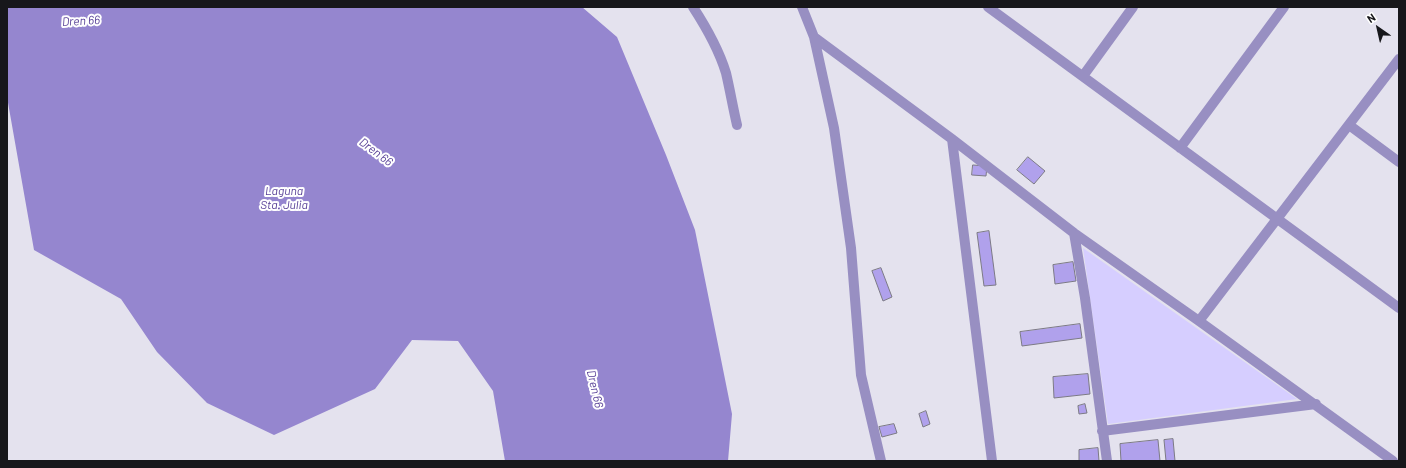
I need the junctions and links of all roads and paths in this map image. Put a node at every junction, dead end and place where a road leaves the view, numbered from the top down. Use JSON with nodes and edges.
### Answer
{"nodes":[{"id":1,"x":693,"y":7,"type":"edge"},
{"id":2,"x":802,"y":7,"type":"edge"},
{"id":3,"x":988,"y":7,"type":"edge"},
{"id":4,"x":1133,"y":7,"type":"edge"},
{"id":5,"x":1284,"y":7,"type":"edge"},
{"id":6,"x":814,"y":37,"type":"junction"},
{"id":7,"x":1399,"y":59,"type":"edge"},
{"id":8,"x":1083,"y":76,"type":"junction"},
{"id":9,"x":737,"y":125,"type":"dead end"},
{"id":10,"x":1349,"y":125,"type":"junction"},
{"id":11,"x":952,"y":139,"type":"junction"},
{"id":12,"x":1180,"y":148,"type":"junction"},
{"id":13,"x":1399,"y":162,"type":"edge"},
{"id":14,"x":1277,"y":219,"type":"junction"},
{"id":15,"x":1074,"y":233,"type":"junction"},
{"id":16,"x":1399,"y":308,"type":"edge"},
{"id":17,"x":1199,"y":321,"type":"junction"},
{"id":18,"x":1316,"y":404,"type":"junction"},
{"id":19,"x":1102,"y":431,"type":"junction"},
{"id":20,"x":881,"y":461,"type":"edge"},
{"id":21,"x":992,"y":461,"type":"edge"},
{"id":22,"x":1107,"y":461,"type":"edge"},
{"id":23,"x":1393,"y":461,"type":"edge"}],
"edges":[{"from":1,"to":9,"type":"street"},
{"from":2,"to":6,"type":"street"},
{"from":3,"to":8,"type":"street"},
{"from":4,"to":8,"type":"street"},
{"from":5,"to":12,"type":"street"},
{"from":6,"to":11,"type":"street"},
{"from":6,"to":20,"type":"street"},
{"from":7,"to":10,"type":"street"},
{"from":8,"to":12,"type":"street"},
{"from":10,"to":13,"type":"street"},
{"from":10,"to":14,"type":"street"},
{"from":11,"to":15,"type":"street"},
{"from":11,"to":21,"type":"street"},
{"from":12,"to":14,"type":"street"},
{"from":14,"to":16,"type":"street"},
{"from":14,"to":17,"type":"street"},
{"from":15,"to":17,"type":"street"},
{"from":15,"to":19,"type":"street"},
{"from":17,"to":18,"type":"street"},
{"from":18,"to":19,"type":"street"},
{"from":18,"to":23,"type":"street"},
{"from":19,"to":22,"type":"street"}]}
